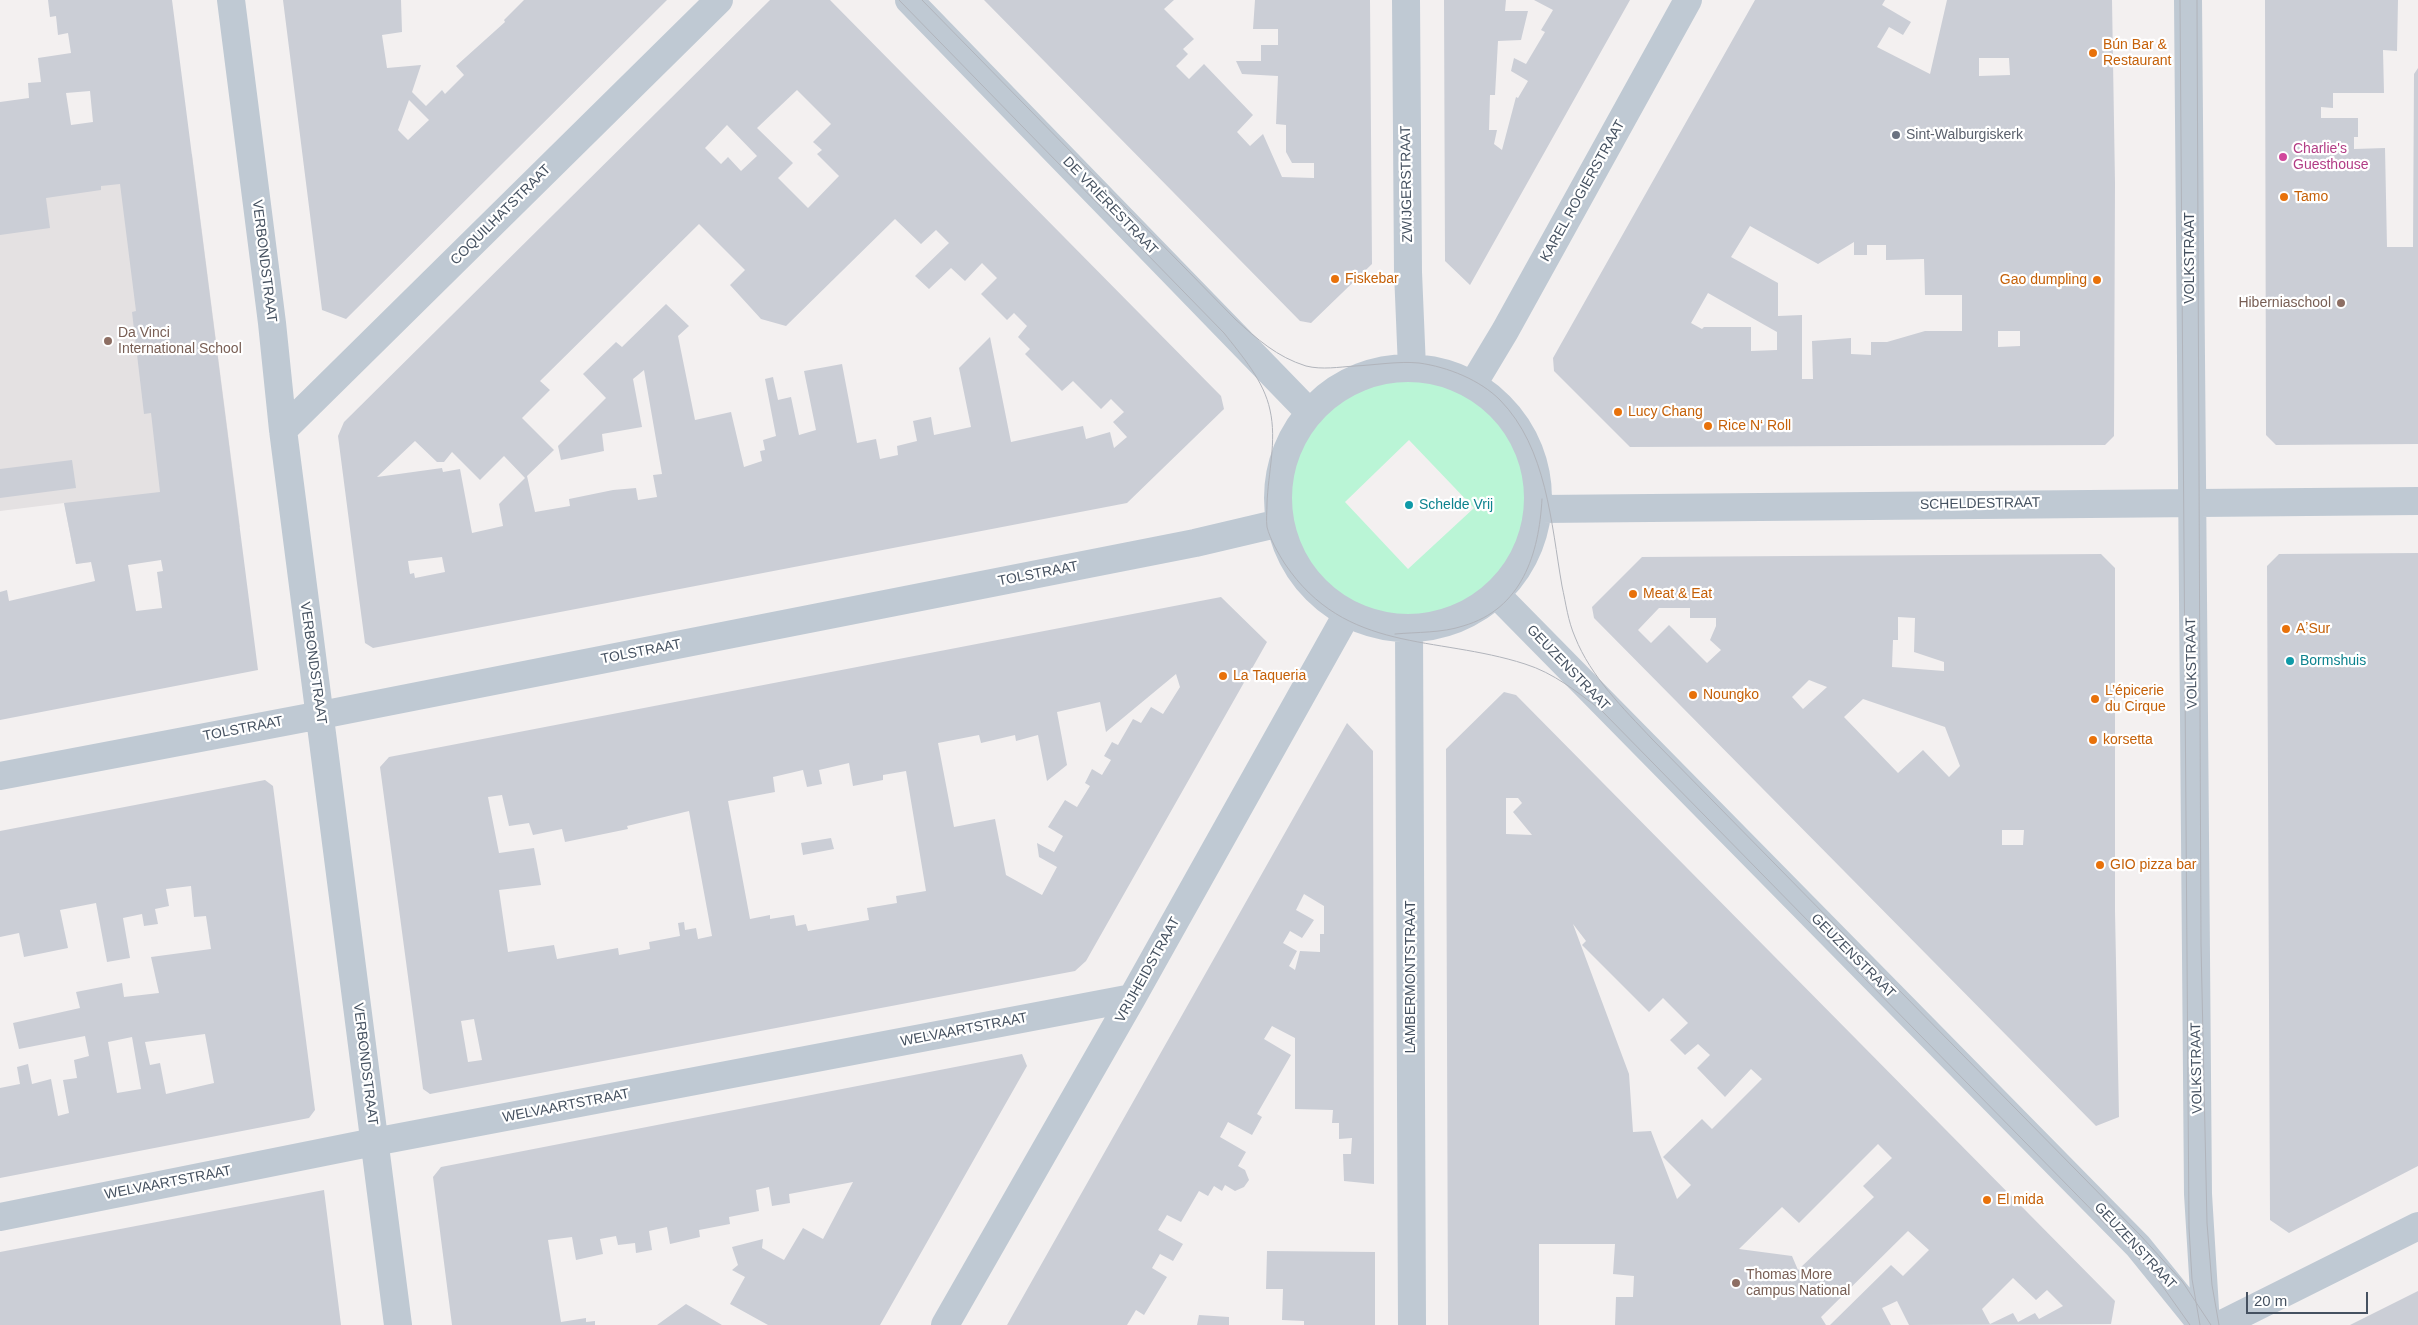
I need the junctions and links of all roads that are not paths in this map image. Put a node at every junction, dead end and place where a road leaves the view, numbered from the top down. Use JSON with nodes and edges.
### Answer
{"nodes":[{"id":1,"x":231,"y":0,"type":"edge"},
{"id":2,"x":720,"y":0,"type":"edge"},
{"id":3,"x":909,"y":0,"type":"edge"},
{"id":4,"x":1406,"y":0,"type":"edge"},
{"id":5,"x":1688,"y":0,"type":"edge"},
{"id":6,"x":2188,"y":0,"type":"edge"},
{"id":7,"x":1412,"y":368,"type":"junction"},
{"id":8,"x":1475,"y":381,"type":"junction"},
{"id":9,"x":1310,"y":413,"type":"junction"},
{"id":10,"x":283,"y":430,"type":"junction"},
{"id":11,"x":2418,"y":501,"type":"edge"},
{"id":12,"x":2191,"y":502,"type":"junction"},
{"id":13,"x":1541,"y":509,"type":"junction"},
{"id":14,"x":1280,"y":523,"type":"junction"},
{"id":15,"x":1496,"y":594,"type":"junction"},
{"id":16,"x":1348,"y":614,"type":"junction"},
{"id":17,"x":1409,"y":628,"type":"junction"},
{"id":18,"x":321,"y":715,"type":"junction"},
{"id":19,"x":0,"y":776,"type":"edge"},
{"id":20,"x":1132,"y":998,"type":"junction"},
{"id":21,"x":374,"y":1142,"type":"junction"},
{"id":22,"x":0,"y":1217,"type":"edge"},
{"id":23,"x":2418,"y":1226,"type":"edge"},
{"id":24,"x":398,"y":1325,"type":"edge"},
{"id":25,"x":945,"y":1325,"type":"edge"},
{"id":26,"x":1412,"y":1325,"type":"edge"},
{"id":27,"x":2202,"y":1325,"type":"edge"},
{"id":28,"x":2206,"y":1325,"type":"edge"},
{"id":29,"x":2220,"y":1325,"type":"edge"}],
"edges":[{"from":1,"to":10,"type":"street","name":"VERBONDSTRAAT"},
{"from":2,"to":10,"type":"street","name":"COQUILHATSTRAAT"},
{"from":3,"to":9,"type":"street","name":"DE VRIÈRESTRAAT"},
{"from":4,"to":7,"type":"street","name":"ZWIJGERSTRAAT"},
{"from":5,"to":8,"type":"street","name":"KAREL ROGIERSTRAAT"},
{"from":6,"to":12,"type":"street","name":"VOLKSTRAAT"},
{"from":7,"to":8,"type":"street"},
{"from":7,"to":9,"type":"street"},
{"from":8,"to":13,"type":"street"},
{"from":9,"to":14,"type":"street"},
{"from":10,"to":18,"type":"street","name":"VERBONDSTRAAT"},
{"from":11,"to":12,"type":"street","name":"SCHELDESTRAAT"},
{"from":12,"to":13,"type":"street","name":"SCHELDESTRAAT"},
{"from":12,"to":28,"type":"street","name":"VOLKSTRAAT"},
{"from":13,"to":15,"type":"street"},
{"from":14,"to":16,"type":"street"},
{"from":14,"to":18,"type":"street","name":"TOLSTRAAT"},
{"from":15,"to":17,"type":"street"},
{"from":15,"to":27,"type":"street","name":"GEUZENSTRAAT"},
{"from":16,"to":17,"type":"street"},
{"from":16,"to":20,"type":"street","name":"VRIJHEIDSTRAAT"},
{"from":17,"to":26,"type":"street","name":"LAMBERMONTSTRAAT"},
{"from":18,"to":19,"type":"street","name":"TOLSTRAAT"},
{"from":18,"to":21,"type":"street","name":"VERBONDSTRAAT"},
{"from":20,"to":21,"type":"street","name":"WELVAARTSTRAAT"},
{"from":20,"to":25,"type":"street","name":"VRIJHEIDSTRAAT"},
{"from":21,"to":22,"type":"street","name":"WELVAARTSTRAAT"},
{"from":21,"to":24,"type":"street","name":"VERBONDSTRAAT"},
{"from":23,"to":29,"type":"street"}]}
